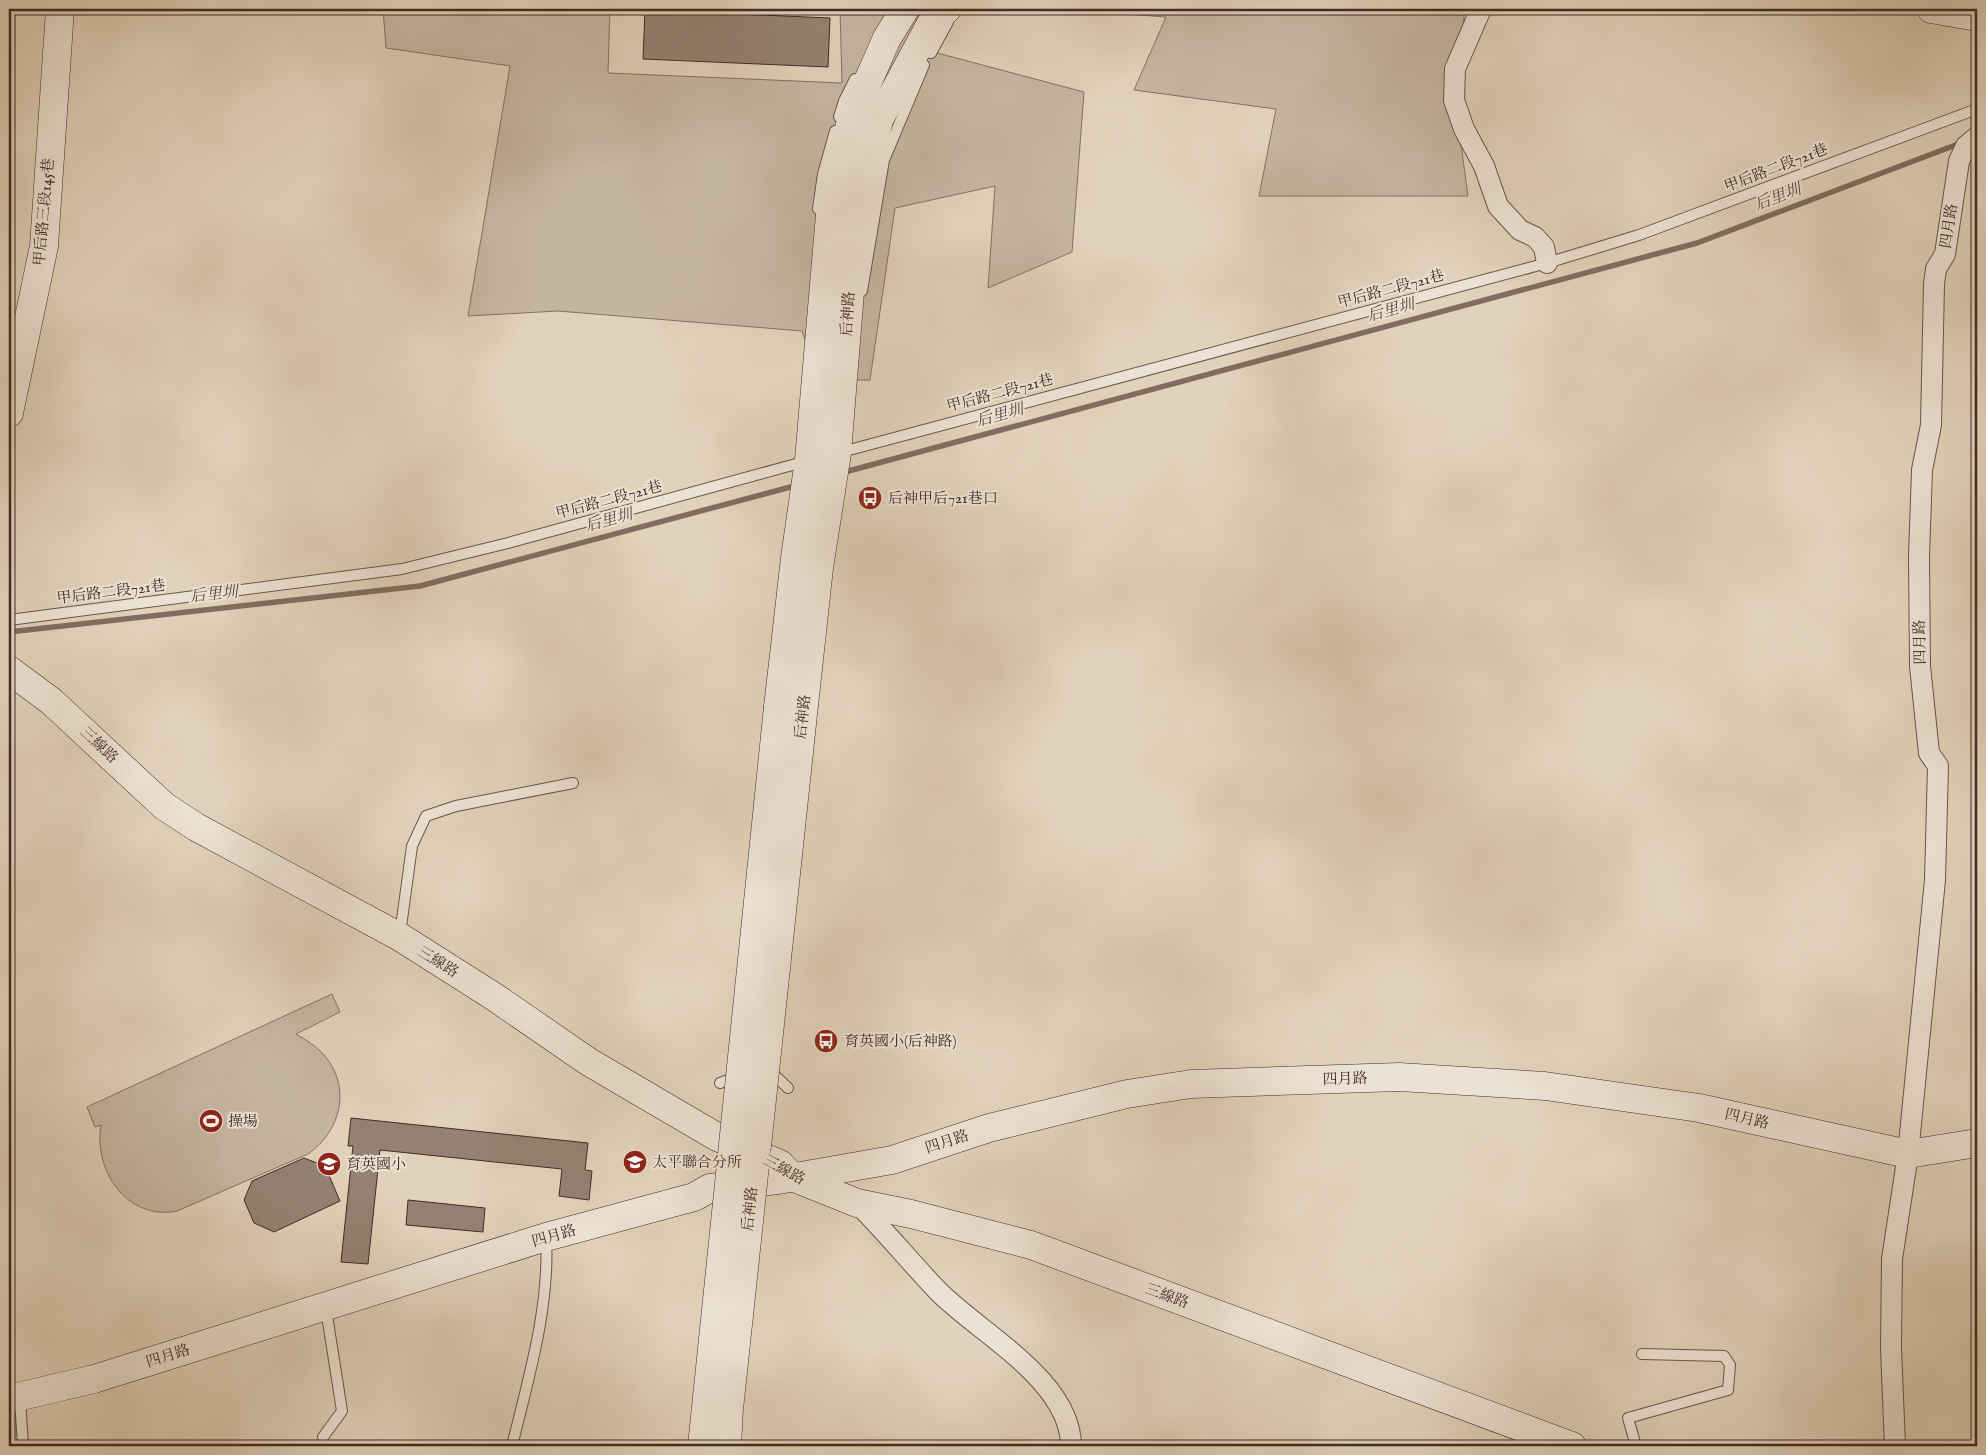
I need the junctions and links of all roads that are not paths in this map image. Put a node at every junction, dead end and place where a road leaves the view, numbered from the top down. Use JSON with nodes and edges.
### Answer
{"nodes":[{"id":1,"x":60,"y":9,"type":"edge"},
{"id":2,"x":947,"y":9,"type":"edge"},
{"id":3,"x":955,"y":9,"type":"edge"},
{"id":4,"x":1481,"y":9,"type":"edge"},
{"id":5,"x":1931,"y":9,"type":"edge"},
{"id":6,"x":905,"y":10,"type":"edge"},
{"id":7,"x":1977,"y":17,"type":"edge"},
{"id":8,"x":874,"y":42,"type":"dead end"},
{"id":9,"x":861,"y":67,"type":"dead end"},
{"id":10,"x":1977,"y":108,"type":"edge"},
{"id":11,"x":1977,"y":137,"type":"edge"},
{"id":12,"x":817,"y":221,"type":"dead end"},
{"id":13,"x":1547,"y":263,"type":"junction"},
{"id":14,"x":811,"y":308,"type":"dead end"},
{"id":15,"x":846,"y":347,"type":"junction"},
{"id":16,"x":818,"y":350,"type":"junction"},
{"id":17,"x":9,"y":413,"type":"edge"},
{"id":18,"x":823,"y":456,"type":"junction"},
{"id":19,"x":9,"y":620,"type":"edge"},
{"id":20,"x":9,"y":670,"type":"edge"},
{"id":21,"x":791,"y":706,"type":"junction"},
{"id":22,"x":573,"y":783,"type":"dead end"},
{"id":23,"x":400,"y":937,"type":"junction"},
{"id":24,"x":720,"y":1082,"type":"dead end"},
{"id":25,"x":788,"y":1088,"type":"dead end"},
{"id":26,"x":1977,"y":1143,"type":"edge"},
{"id":27,"x":1908,"y":1154,"type":"junction"},
{"id":28,"x":792,"y":1177,"type":"junction"},
{"id":29,"x":857,"y":1203,"type":"junction"},
{"id":30,"x":546,"y":1237,"type":"junction"},
{"id":31,"x":325,"y":1308,"type":"junction"},
{"id":32,"x":1642,"y":1354,"type":"dead end"},
{"id":33,"x":14,"y":1398,"type":"edge"},
{"id":34,"x":323,"y":1437,"type":"dead end"},
{"id":35,"x":23,"y":1446,"type":"edge"},
{"id":36,"x":512,"y":1446,"type":"edge"},
{"id":37,"x":702,"y":1446,"type":"edge"},
{"id":38,"x":726,"y":1446,"type":"edge"},
{"id":39,"x":1071,"y":1446,"type":"edge"},
{"id":40,"x":1572,"y":1446,"type":"edge"},
{"id":41,"x":1636,"y":1446,"type":"edge"},
{"id":42,"x":1895,"y":1446,"type":"edge"}],
"edges":[{"from":1,"to":17,"type":"street","name":"甲后路三段145巷"},
{"from":2,"to":15,"type":"street","name":"后神路"},
{"from":3,"to":15,"type":"lane"},
{"from":4,"to":13,"type":"street"},
{"from":5,"to":7,"type":"street"},
{"from":6,"to":8,"type":"lane"},
{"from":6,"to":16,"type":"street","name":"后神路"},
{"from":9,"to":12,"type":"lane"},
{"from":10,"to":13,"type":"lane","name":"甲后路二段721巷"},
{"from":11,"to":27,"type":"street","name":"四月路"},
{"from":13,"to":18,"type":"lane","name":"甲后路二段721巷"},
{"from":14,"to":16,"type":"lane"},
{"from":15,"to":18,"type":"street","name":"后神路"},
{"from":16,"to":18,"type":"street","name":"后神路"},
{"from":18,"to":19,"type":"lane","name":"甲后路二段721巷"},
{"from":18,"to":21,"type":"street","name":"后神路"},
{"from":20,"to":23,"type":"street","name":"三線路"},
{"from":21,"to":37,"type":"street","name":"后神路","bridge":true},
{"from":21,"to":38,"type":"street","name":"后神路","bridge":true},
{"from":22,"to":23,"type":"lane"},
{"from":23,"to":28,"type":"street","name":"三線路"},
{"from":24,"to":25,"type":"lane"},
{"from":26,"to":27,"type":"street","name":"四月路"},
{"from":27,"to":28,"type":"street","name":"四月路"},
{"from":27,"to":42,"type":"street","name":"四月路"},
{"from":28,"to":29,"type":"street","name":"三線路"},
{"from":28,"to":30,"type":"street","name":"四月路"},
{"from":29,"to":39,"type":"street"},
{"from":29,"to":40,"type":"street","name":"三線路"},
{"from":30,"to":31,"type":"street","name":"四月路"},
{"from":30,"to":36,"type":"lane"},
{"from":31,"to":33,"type":"street","name":"四月路"},
{"from":31,"to":34,"type":"lane"},
{"from":32,"to":41,"type":"lane"},
{"from":33,"to":35,"type":"lane"}]}
